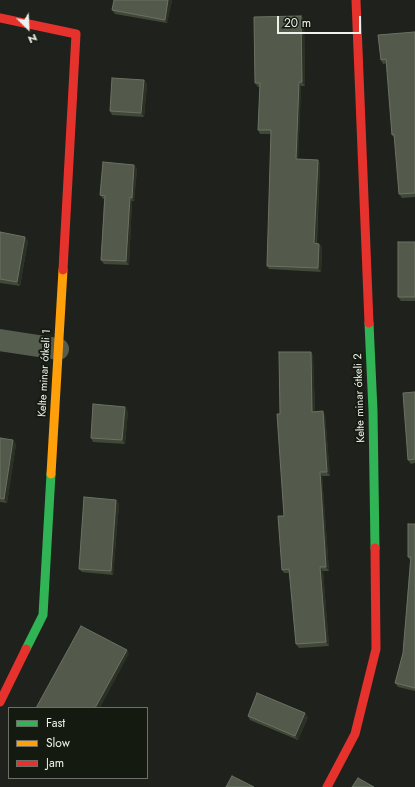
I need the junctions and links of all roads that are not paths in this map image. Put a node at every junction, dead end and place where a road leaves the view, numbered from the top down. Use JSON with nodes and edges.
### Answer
{"nodes":[{"id":1,"x":356,"y":0,"type":"edge"},
{"id":2,"x":0,"y":18,"type":"edge"},
{"id":3,"x":0,"y":340,"type":"edge"},
{"id":4,"x":58,"y":349,"type":"junction"},
{"id":5,"x":0,"y":702,"type":"edge"},
{"id":6,"x":327,"y":787,"type":"edge"}],
"edges":[{"from":1,"to":6,"type":"street","name":"Kelte minar ótkeli 2"},
{"from":2,"to":4,"type":"street","name":"Kelte minar ótkeli 1"},
{"from":3,"to":4,"type":"street"},
{"from":4,"to":5,"type":"street","name":"Kelte minar ótkeli 1"}]}
